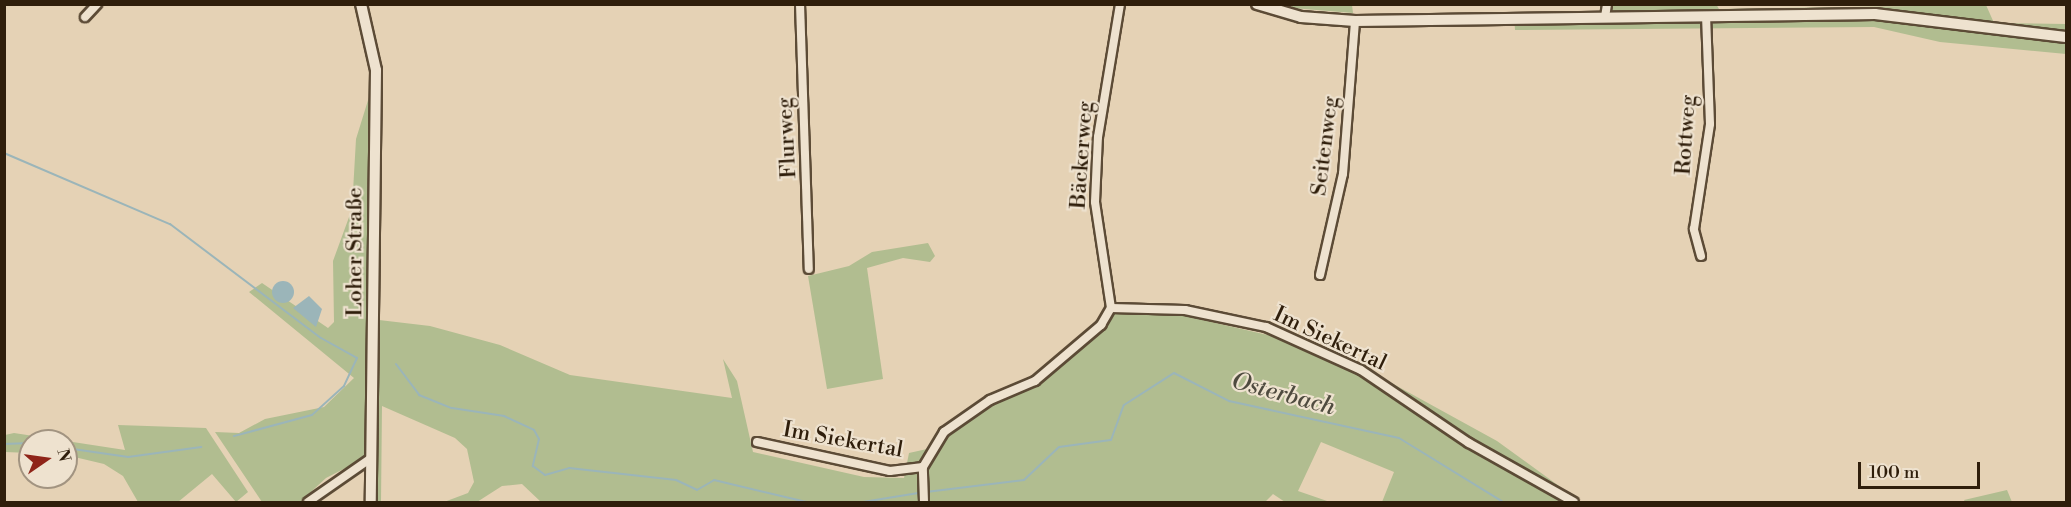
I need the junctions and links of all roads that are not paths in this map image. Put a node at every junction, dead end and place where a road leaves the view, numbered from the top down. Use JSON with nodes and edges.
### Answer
{"nodes":[{"id":1,"x":98,"y":4,"type":"edge"},
{"id":2,"x":361,"y":4,"type":"edge"},
{"id":3,"x":800,"y":4,"type":"edge"},
{"id":4,"x":1120,"y":4,"type":"edge"},
{"id":5,"x":1257,"y":4,"type":"edge"},
{"id":6,"x":1607,"y":4,"type":"edge"},
{"id":7,"x":1706,"y":16,"type":"junction"},
{"id":8,"x":85,"y":17,"type":"dead end"},
{"id":9,"x":1605,"y":17,"type":"junction"},
{"id":10,"x":1355,"y":21,"type":"junction"},
{"id":11,"x":2067,"y":37,"type":"edge"},
{"id":12,"x":1701,"y":256,"type":"dead end"},
{"id":13,"x":809,"y":269,"type":"dead end"},
{"id":14,"x":1320,"y":275,"type":"dead end"},
{"id":15,"x":1111,"y":308,"type":"junction"},
{"id":16,"x":757,"y":442,"type":"dead end"},
{"id":17,"x":371,"y":458,"type":"junction"},
{"id":18,"x":923,"y":468,"type":"junction"},
{"id":19,"x":924,"y":495,"type":"edge"},
{"id":20,"x":308,"y":502,"type":"edge"},
{"id":21,"x":371,"y":502,"type":"edge"},
{"id":22,"x":1574,"y":502,"type":"edge"}],
"edges":[{"from":1,"to":8,"type":"street"},
{"from":2,"to":17,"type":"street","name":"Loher Straße"},
{"from":3,"to":13,"type":"street","name":"Flurweg"},
{"from":4,"to":15,"type":"street","name":"Bäckerweg"},
{"from":5,"to":10,"type":"street"},
{"from":6,"to":9,"type":"street"},
{"from":7,"to":9,"type":"street"},
{"from":7,"to":11,"type":"street"},
{"from":7,"to":12,"type":"street","name":"Rottweg"},
{"from":9,"to":10,"type":"street"},
{"from":10,"to":14,"type":"street","name":"Seitenweg"},
{"from":15,"to":18,"type":"street","name":"Im Siekertal"},
{"from":15,"to":22,"type":"street","name":"Im Siekertal"},
{"from":16,"to":18,"type":"street","name":"Im Siekertal"},
{"from":17,"to":20,"type":"street"},
{"from":17,"to":21,"type":"street","name":"Loher Straße"},
{"from":18,"to":19,"type":"street","name":"Im Siekertal"}]}
